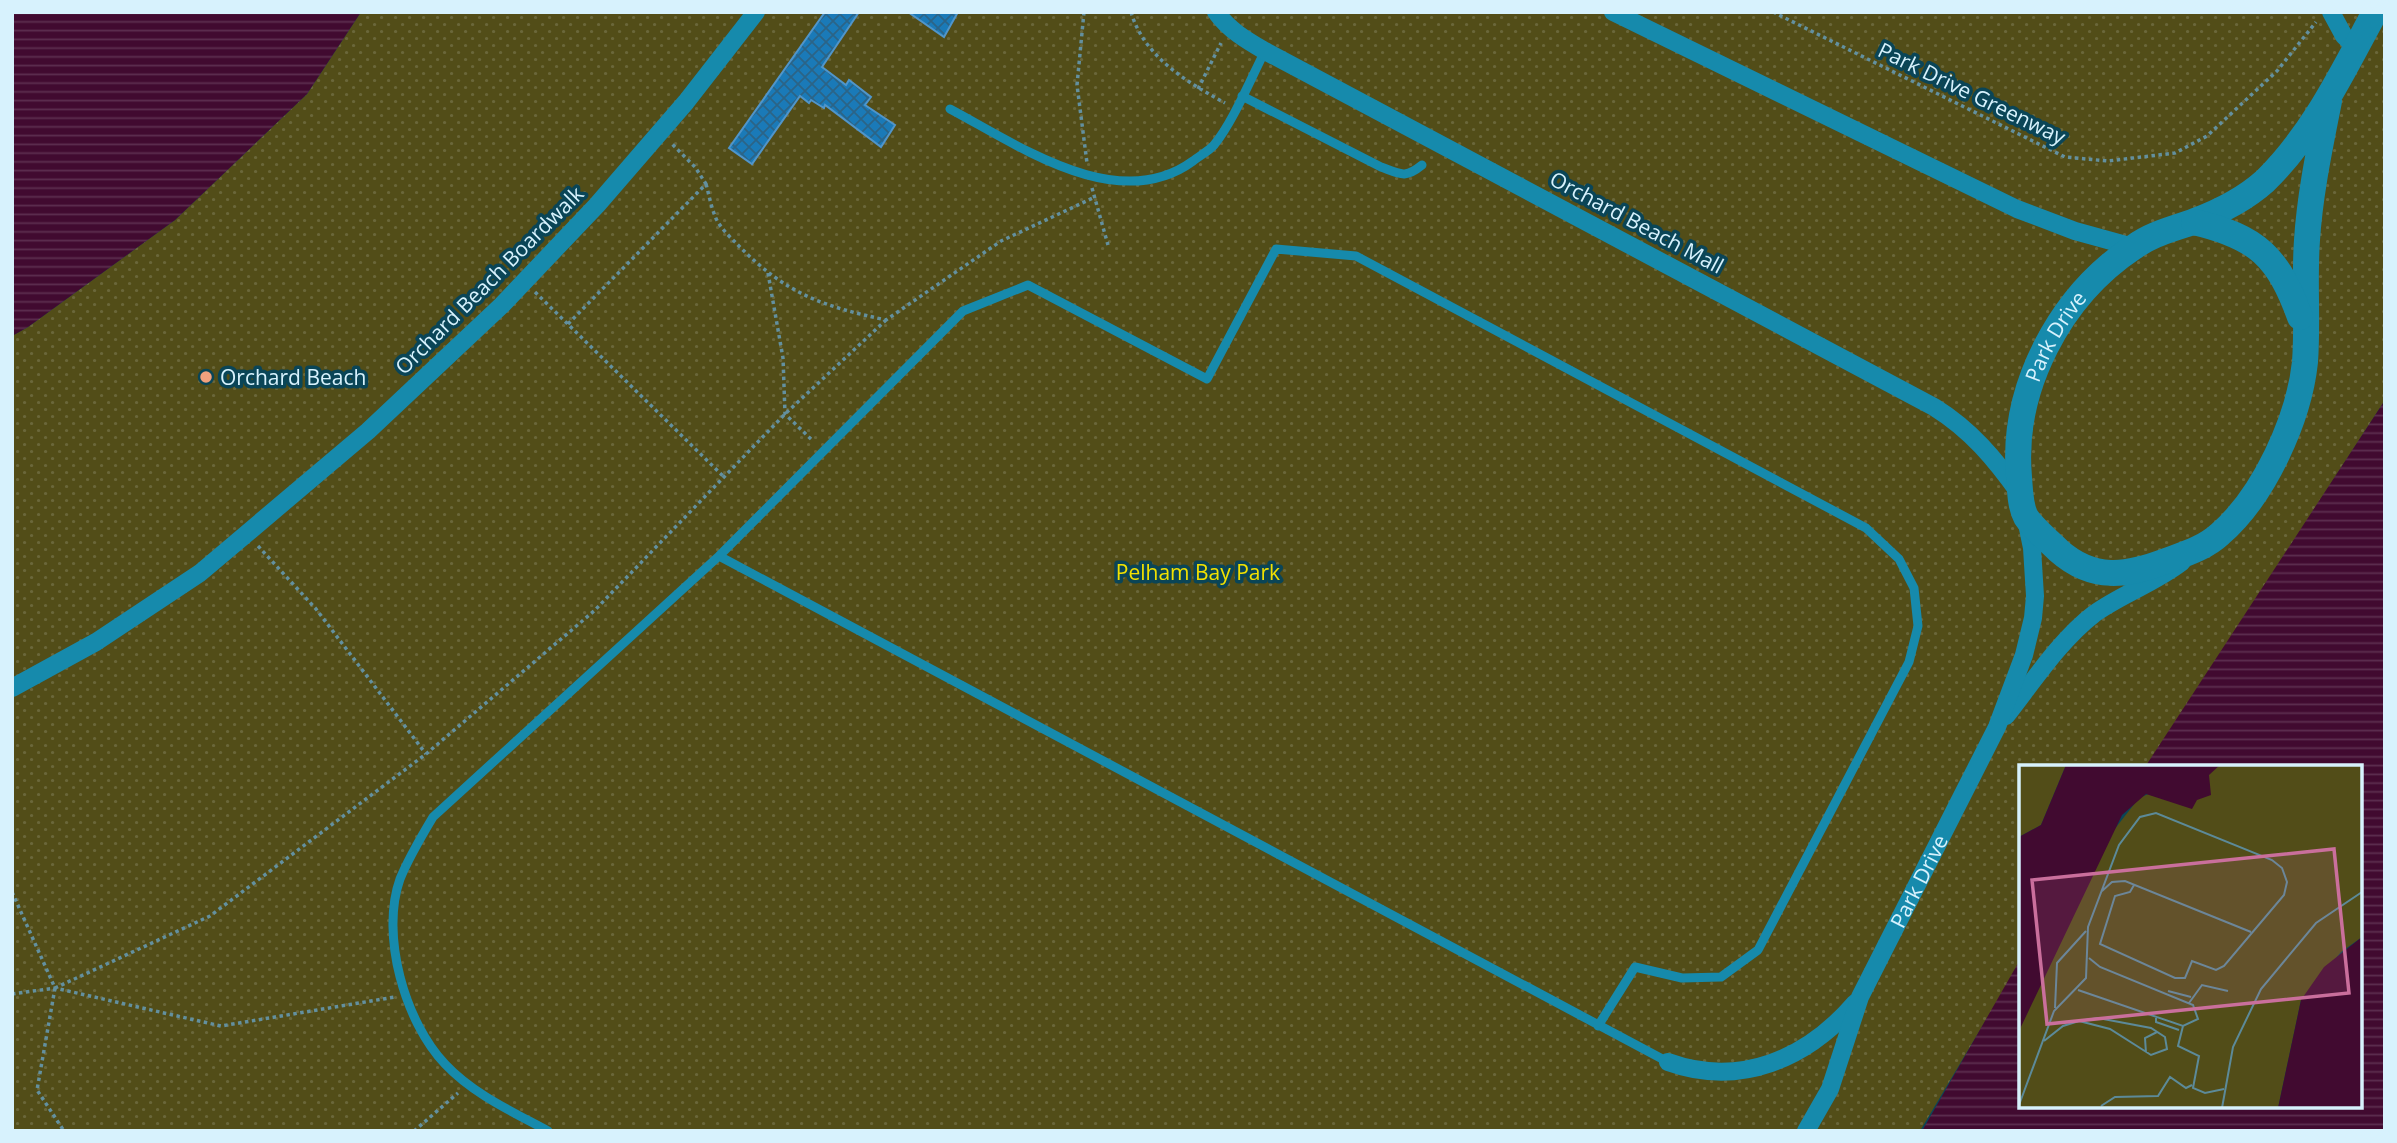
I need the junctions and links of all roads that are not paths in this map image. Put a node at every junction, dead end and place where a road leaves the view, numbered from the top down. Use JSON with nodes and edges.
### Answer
{"nodes":[{"id":1,"x":756,"y":12,"type":"edge"},
{"id":2,"x":1216,"y":12,"type":"edge"},
{"id":3,"x":1613,"y":12,"type":"edge"},
{"id":4,"x":2375,"y":12,"type":"edge"},
{"id":5,"x":2326,"y":14,"type":"edge"},
{"id":6,"x":2356,"y":48,"type":"junction"},
{"id":7,"x":1265,"y":51,"type":"junction"},
{"id":8,"x":1242,"y":96,"type":"junction"},
{"id":9,"x":2329,"y":101,"type":"junction"},
{"id":10,"x":950,"y":109,"type":"dead end"},
{"id":11,"x":1422,"y":165,"type":"dead end"},
{"id":12,"x":2194,"y":222,"type":"junction"},
{"id":13,"x":2133,"y":247,"type":"junction"},
{"id":14,"x":2306,"y":334,"type":"junction"},
{"id":15,"x":2023,"y":505,"type":"junction"},
{"id":16,"x":2203,"y":547,"type":"junction"},
{"id":17,"x":719,"y":556,"type":"junction"},
{"id":18,"x":12,"y":688,"type":"edge"},
{"id":19,"x":1997,"y":727,"type":"junction"},
{"id":20,"x":1860,"y":998,"type":"junction"},
{"id":21,"x":1598,"y":1026,"type":"junction"},
{"id":22,"x":1668,"y":1062,"type":"joint"},
{"id":23,"x":548,"y":1131,"type":"edge"},
{"id":24,"x":1806,"y":1131,"type":"edge"}],
"edges":[{"from":1,"to":18,"type":"street","name":"Orchard Beach Boardwalk"},
{"from":2,"to":7,"type":"street","name":"Orchard Beach Mall"},
{"from":3,"to":13,"type":"street"},
{"from":4,"to":6,"type":"street","name":"Park Drive"},
{"from":5,"to":6,"type":"street"},
{"from":6,"to":9,"type":"street","name":"Park Drive"},
{"from":7,"to":8,"type":"lane"},
{"from":7,"to":15,"type":"street","name":"Orchard Beach Mall"},
{"from":8,"to":10,"type":"lane"},
{"from":8,"to":11,"type":"lane"},
{"from":9,"to":12,"type":"street","name":"Park Drive"},
{"from":9,"to":14,"type":"street","name":"Park Drive"},
{"from":12,"to":13,"type":"street","name":"Park Drive"},
{"from":12,"to":14,"type":"street","name":"Park Drive"},
{"from":13,"to":15,"type":"street","name":"Park Drive"},
{"from":14,"to":16,"type":"street","name":"Park Drive"},
{"from":15,"to":16,"type":"street","name":"Park Drive"},
{"from":15,"to":19,"type":"street","name":"Park Drive"},
{"from":16,"to":19,"type":"street","name":"Park Drive"},
{"from":17,"to":21,"type":"lane"},
{"from":17,"to":21,"type":"lane"},
{"from":17,"to":23,"type":"lane"},
{"from":19,"to":20,"type":"street","name":"Park Drive"},
{"from":20,"to":22,"type":"street","name":"Park Drive"},
{"from":20,"to":24,"type":"street","name":"Park Drive"},
{"from":21,"to":22,"type":"lane"}]}
